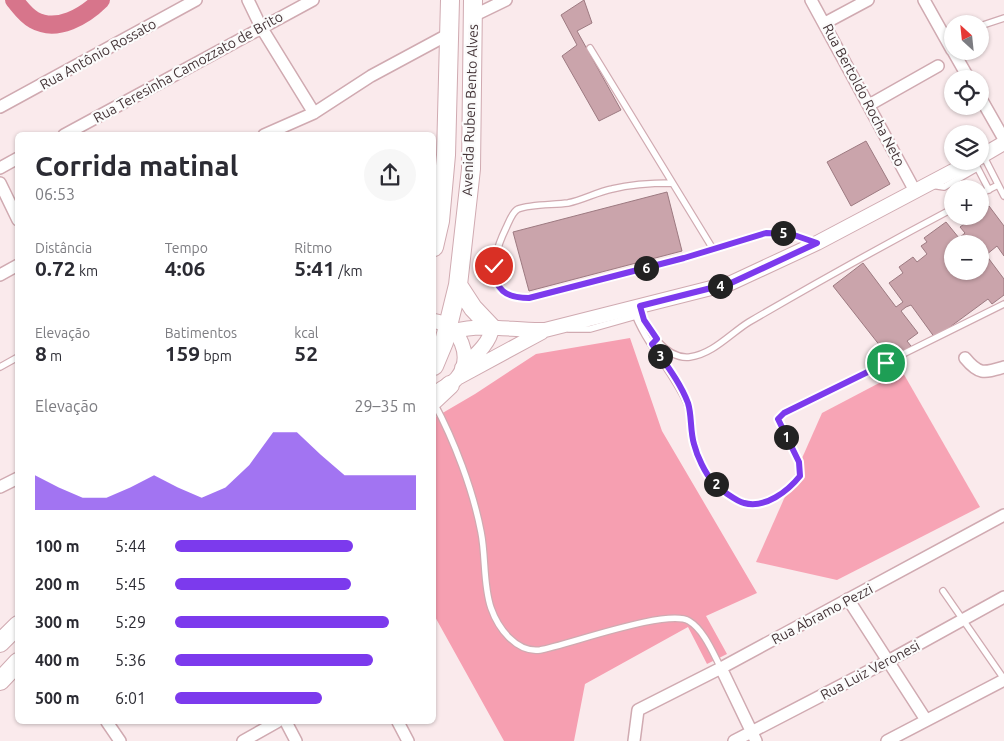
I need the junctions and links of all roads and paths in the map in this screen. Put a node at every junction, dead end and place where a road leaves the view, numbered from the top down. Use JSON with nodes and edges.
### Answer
{"nodes":[{"id":1,"x":196,"y":0,"type":"edge"},
{"id":2,"x":248,"y":0,"type":"edge"},
{"id":3,"x":312,"y":0,"type":"edge"},
{"id":4,"x":450,"y":0,"type":"edge"},
{"id":5,"x":506,"y":0,"type":"edge"},
{"id":6,"x":811,"y":0,"type":"edge"},
{"id":7,"x":868,"y":0,"type":"edge"},
{"id":8,"x":924,"y":0,"type":"edge"},
{"id":9,"x":473,"y":8,"type":"edge"},
{"id":10,"x":1004,"y":18,"type":"edge"},
{"id":11,"x":825,"y":23,"type":"junction"},
{"id":12,"x":989,"y":23,"type":"edge"},
{"id":13,"x":261,"y":27,"type":"junction"},
{"id":14,"x":944,"y":33,"type":"edge"},
{"id":15,"x":449,"y":34,"type":"junction"},
{"id":16,"x":590,"y":48,"type":"dead end"},
{"id":17,"x":938,"y":66,"type":"dead end"},
{"id":18,"x":869,"y":105,"type":"junction"},
{"id":19,"x":0,"y":108,"type":"edge"},
{"id":20,"x":314,"y":113,"type":"junction"},
{"id":21,"x":989,"y":113,"type":"edge"},
{"id":22,"x":69,"y":132,"type":"edge"},
{"id":23,"x":271,"y":132,"type":"edge"},
{"id":24,"x":1004,"y":139,"type":"edge"},
{"id":25,"x":1004,"y":143,"type":"edge"},
{"id":26,"x":989,"y":152,"type":"edge"},
{"id":27,"x":15,"y":160,"type":"edge"},
{"id":28,"x":0,"y":168,"type":"edge"},
{"id":29,"x":957,"y":170,"type":"edge"},
{"id":30,"x":985,"y":170,"type":"edge"},
{"id":31,"x":0,"y":183,"type":"edge"},
{"id":32,"x":672,"y":184,"type":"junction"},
{"id":33,"x":998,"y":185,"type":"junction"},
{"id":34,"x":989,"y":190,"type":"edge"},
{"id":35,"x":915,"y":191,"type":"junction"},
{"id":36,"x":1004,"y":196,"type":"edge"},
{"id":37,"x":944,"y":213,"type":"edge"},
{"id":38,"x":15,"y":214,"type":"edge"},
{"id":39,"x":436,"y":238,"type":"edge"},
{"id":40,"x":817,"y":243,"type":"junction"},
{"id":41,"x":713,"y":249,"type":"junction"},
{"id":42,"x":15,"y":267,"type":"edge"},
{"id":43,"x":0,"y":275,"type":"edge"},
{"id":44,"x":458,"y":285,"type":"junction"},
{"id":45,"x":1004,"y":304,"type":"edge"},
{"id":46,"x":636,"y":310,"type":"junction"},
{"id":47,"x":446,"y":326,"type":"edge"},
{"id":48,"x":492,"y":328,"type":"junction"},
{"id":49,"x":548,"y":330,"type":"junction"},
{"id":50,"x":657,"y":339,"type":"junction"},
{"id":51,"x":652,"y":344,"type":"junction"},
{"id":52,"x":965,"y":358,"type":"dead end"},
{"id":53,"x":15,"y":359,"type":"edge"},
{"id":54,"x":436,"y":361,"type":"edge"},
{"id":55,"x":1004,"y":367,"type":"edge"},
{"id":56,"x":0,"y":368,"type":"edge"},
{"id":57,"x":450,"y":381,"type":"edge"},
{"id":58,"x":436,"y":398,"type":"edge"},
{"id":59,"x":436,"y":406,"type":"edge"},
{"id":60,"x":15,"y":480,"type":"edge"},
{"id":61,"x":0,"y":487,"type":"edge"},
{"id":62,"x":1004,"y":515,"type":"edge"},
{"id":63,"x":943,"y":591,"type":"dead end"},
{"id":64,"x":1004,"y":597,"type":"edge"},
{"id":65,"x":848,"y":599,"type":"junction"},
{"id":66,"x":963,"y":620,"type":"junction"},
{"id":67,"x":15,"y":628,"type":"edge"},
{"id":68,"x":0,"y":643,"type":"edge"},
{"id":69,"x":888,"y":661,"type":"junction"},
{"id":70,"x":15,"y":665,"type":"edge"},
{"id":71,"x":721,"y":668,"type":"junction"},
{"id":72,"x":1004,"y":680,"type":"edge"},
{"id":73,"x":0,"y":681,"type":"edge"},
{"id":74,"x":926,"y":720,"type":"junction"},
{"id":75,"x":108,"y":724,"type":"edge"},
{"id":76,"x":273,"y":724,"type":"edge"},
{"id":77,"x":287,"y":724,"type":"edge"},
{"id":78,"x":399,"y":724,"type":"edge"},
{"id":79,"x":753,"y":737,"type":"edge"},
{"id":80,"x":120,"y":741,"type":"edge"},
{"id":81,"x":243,"y":741,"type":"edge"},
{"id":82,"x":296,"y":741,"type":"edge"},
{"id":83,"x":408,"y":741,"type":"edge"},
{"id":84,"x":634,"y":741,"type":"edge"},
{"id":85,"x":734,"y":741,"type":"edge"},
{"id":86,"x":887,"y":741,"type":"edge"}],
"edges":[{"from":1,"to":19,"type":"street","name":"Rua Antônio Rossato"},
{"from":2,"to":13,"type":"street"},
{"from":3,"to":13,"type":"street","name":"Rua Teresinha Camozzato de Brito"},
{"from":4,"to":15,"type":"main road","name":"Avenida Ruben Bento Alves"},
{"from":5,"to":9,"type":"street"},
{"from":6,"to":11,"type":"street","name":"Rua Bertoldo Rocha Neto"},
{"from":7,"to":11,"type":"street"},
{"from":8,"to":14,"type":"street"},
{"from":9,"to":44,"type":"main road","name":"Avenida Ruben Bento Alves"},
{"from":10,"to":12,"type":"lane"},
{"from":11,"to":18,"type":"street","name":"Rua Bertoldo Rocha Neto"},
{"from":13,"to":20,"type":"street"},
{"from":13,"to":22,"type":"street","name":"Rua Teresinha Camozzato de Brito"},
{"from":15,"to":20,"type":"street"},
{"from":15,"to":39,"type":"main road","name":"Avenida Ruben Bento Alves"},
{"from":16,"to":32,"type":"lane"},
{"from":17,"to":18,"type":"street"},
{"from":18,"to":35,"type":"street","name":"Rua Bertoldo Rocha Neto"},
{"from":20,"to":23,"type":"street"},
{"from":21,"to":24,"type":"street"},
{"from":25,"to":26,"type":"street"},
{"from":27,"to":28,"type":"street"},
{"from":29,"to":35,"type":"street"},
{"from":30,"to":33,"type":"lane"},
{"from":31,"to":38,"type":"street"},
{"from":32,"to":41,"type":"lane"},
{"from":32,"to":41,"type":"lane"},
{"from":33,"to":34,"type":"lane"},
{"from":33,"to":36,"type":"lane"},
{"from":35,"to":40,"type":"street"},
{"from":37,"to":50,"type":"lane"},
{"from":40,"to":41,"type":"lane"},
{"from":40,"to":46,"type":"street"},
{"from":42,"to":43,"type":"street"},
{"from":44,"to":47,"type":"main road","name":"Avenida Ruben Bento Alves"},
{"from":44,"to":48,"type":"main road"},
{"from":45,"to":51,"type":"lane"},
{"from":46,"to":49,"type":"street"},
{"from":46,"to":50,"type":"lane"},
{"from":46,"to":51,"type":"lane"},
{"from":47,"to":48,"type":"street"},
{"from":47,"to":54,"type":"main road","name":"Avenida Ruben Bento Alves"},
{"from":47,"to":57,"type":"street"},
{"from":48,"to":49,"type":"street"},
{"from":48,"to":57,"type":"street"},
{"from":49,"to":57,"type":"street"},
{"from":50,"to":51,"type":"lane"},
{"from":52,"to":55,"type":"street"},
{"from":53,"to":56,"type":"lane"},
{"from":57,"to":58,"type":"main road"},
{"from":59,"to":71,"type":"lane"},
{"from":60,"to":61,"type":"street"},
{"from":62,"to":65,"type":"street","name":"Rua Abramo Pezzi"},
{"from":63,"to":66,"type":"lane"},
{"from":64,"to":66,"type":"street","name":"Rua Luiz Veronesi"},
{"from":65,"to":69,"type":"street"},
{"from":65,"to":71,"type":"street","name":"Rua Abramo Pezzi"},
{"from":66,"to":69,"type":"street","name":"Rua Luiz Veronesi"},
{"from":66,"to":72,"type":"lane"},
{"from":67,"to":68,"type":"main road"},
{"from":69,"to":74,"type":"street"},
{"from":69,"to":79,"type":"street","name":"Rua Luiz Veronesi"},
{"from":70,"to":73,"type":"main road"},
{"from":71,"to":79,"type":"street"},
{"from":71,"to":84,"type":"street","name":"Rua Abramo Pezzi"},
{"from":72,"to":74,"type":"street"},
{"from":74,"to":86,"type":"street"},
{"from":75,"to":80,"type":"street"},
{"from":76,"to":81,"type":"street"},
{"from":77,"to":82,"type":"street"},
{"from":78,"to":83,"type":"street"},
{"from":79,"to":85,"type":"street","name":"Rua Luiz Veronesi"}]}
